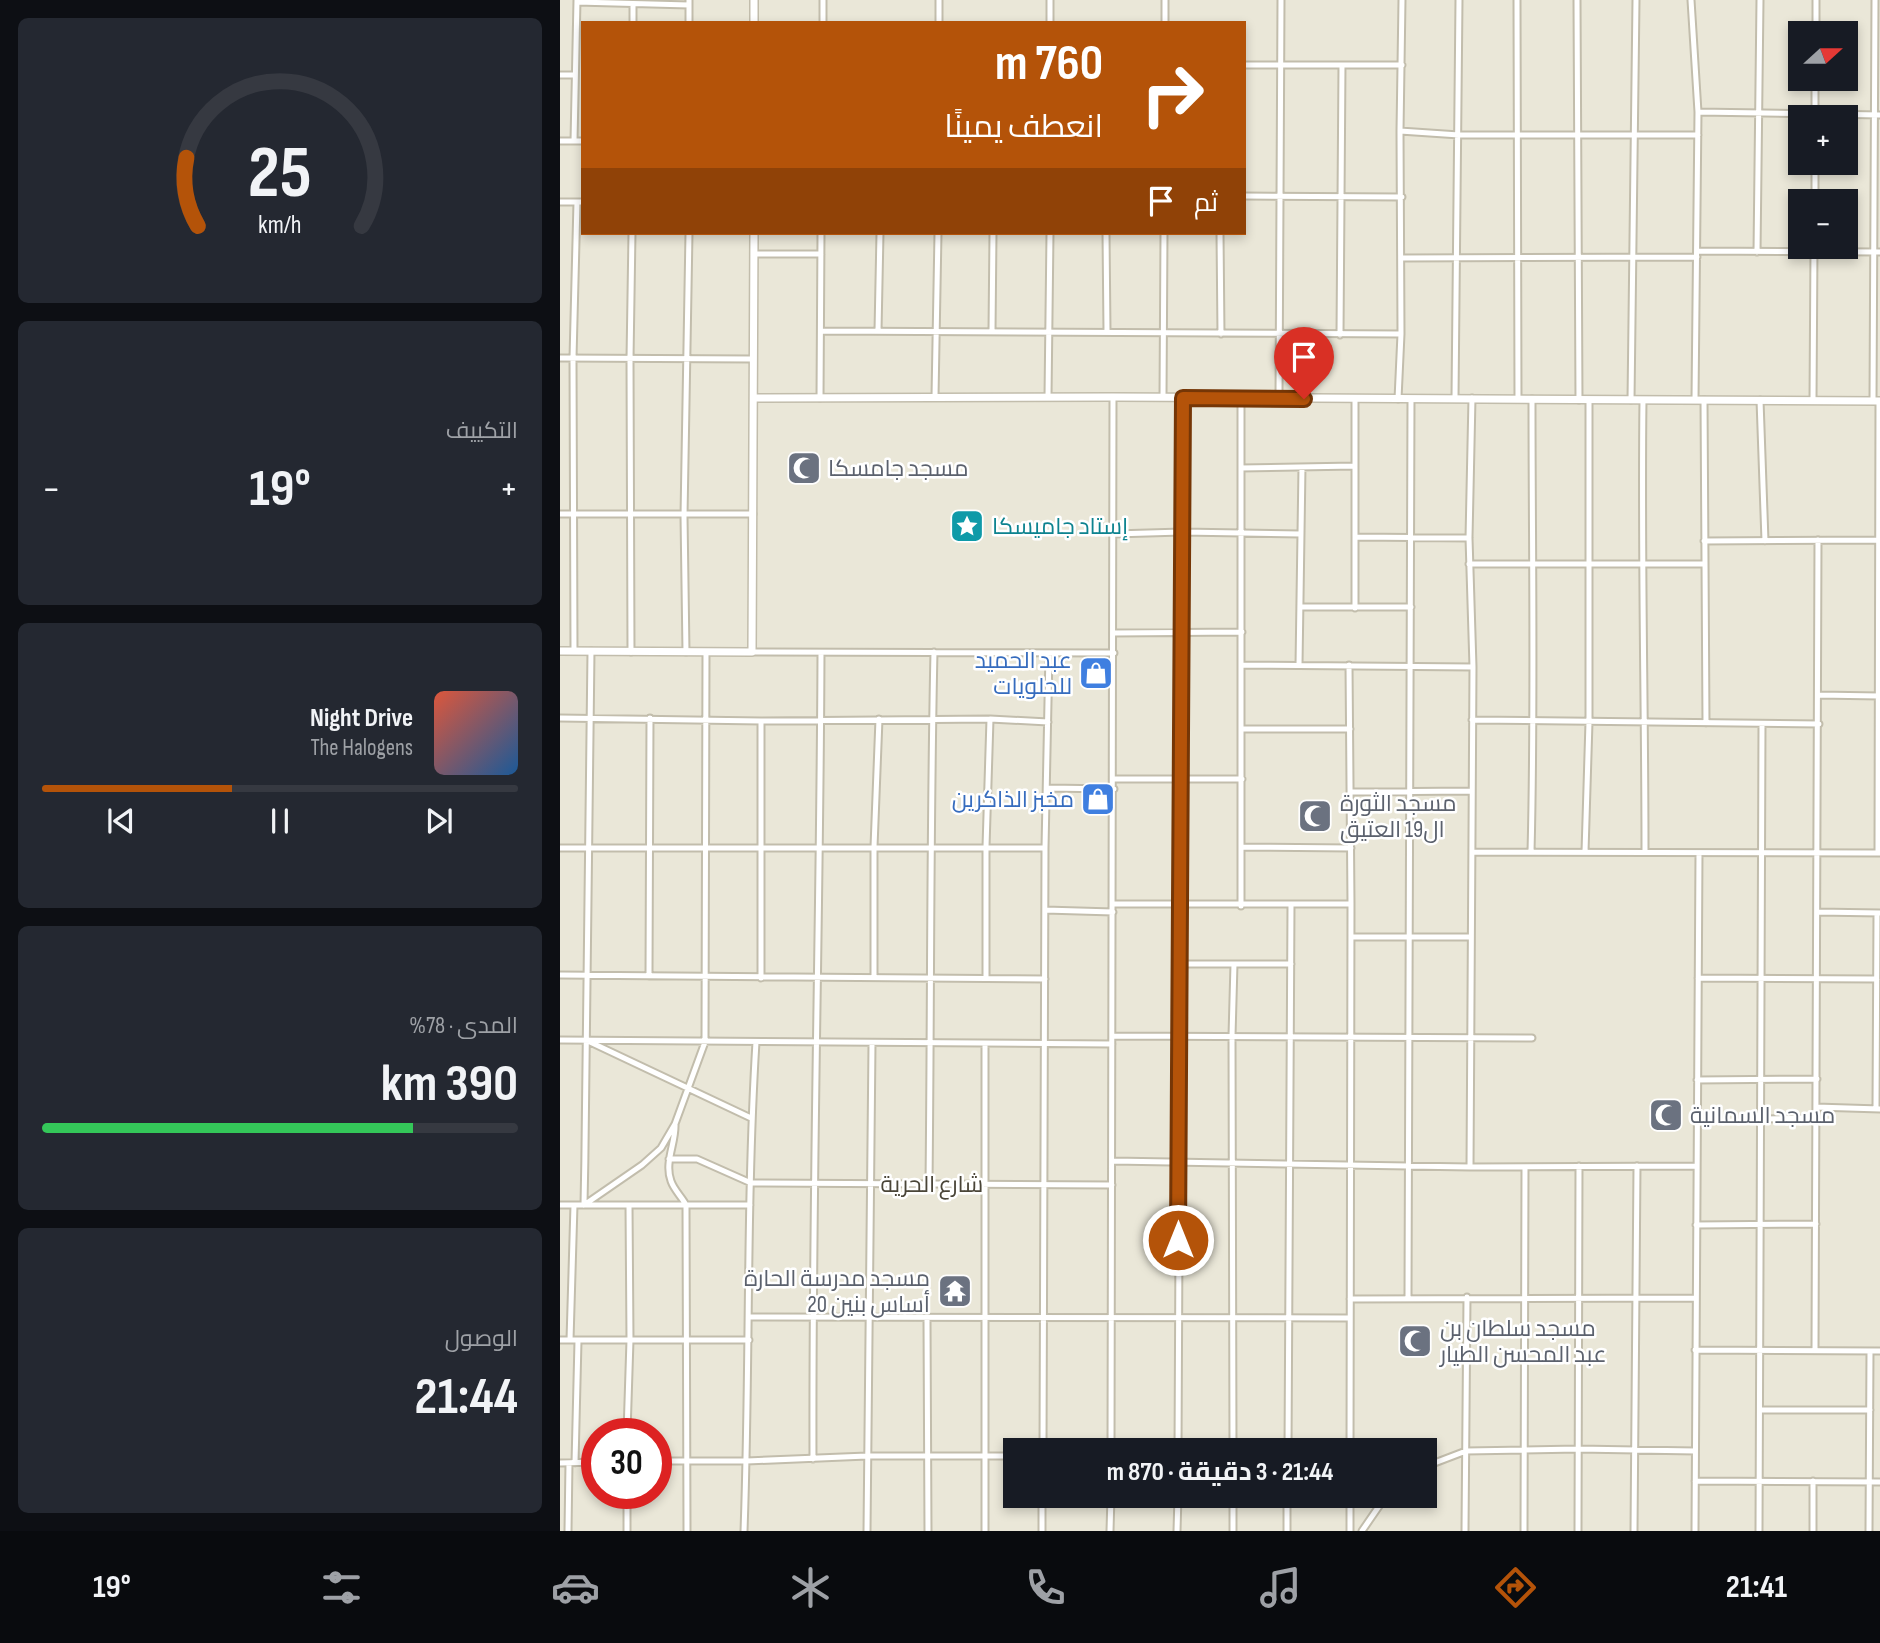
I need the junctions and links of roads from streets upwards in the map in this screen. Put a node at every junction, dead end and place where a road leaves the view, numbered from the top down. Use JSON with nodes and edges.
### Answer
{"nodes":[{"id":1,"x":754,"y":0,"type":"edge"},
{"id":2,"x":823,"y":0,"type":"edge"},
{"id":3,"x":939,"y":0,"type":"edge"},
{"id":4,"x":1050,"y":0,"type":"edge"},
{"id":5,"x":1165,"y":0,"type":"edge"},
{"id":6,"x":1281,"y":0,"type":"edge"},
{"id":7,"x":1402,"y":0,"type":"edge"},
{"id":8,"x":1459,"y":0,"type":"edge"},
{"id":9,"x":1517,"y":0,"type":"edge"},
{"id":10,"x":1577,"y":0,"type":"edge"},
{"id":11,"x":1636,"y":0,"type":"edge"},
{"id":12,"x":1691,"y":0,"type":"edge"},
{"id":13,"x":1759,"y":0,"type":"edge"},
{"id":14,"x":1816,"y":0,"type":"edge"},
{"id":15,"x":1875,"y":0,"type":"edge"},
{"id":16,"x":577,"y":1,"type":"edge"},
{"id":17,"x":689,"y":3,"type":"edge"},
{"id":18,"x":634,"y":4,"type":"junction"},
{"id":19,"x":633,"y":21,"type":"edge"},
{"id":20,"x":689,"y":21,"type":"edge"},
{"id":21,"x":754,"y":21,"type":"edge"},
{"id":22,"x":823,"y":21,"type":"edge"},
{"id":23,"x":939,"y":21,"type":"edge"},
{"id":24,"x":1050,"y":21,"type":"edge"},
{"id":25,"x":1165,"y":21,"type":"edge"},
{"id":26,"x":1816,"y":21,"type":"edge"},
{"id":27,"x":1246,"y":65,"type":"edge"},
{"id":28,"x":1281,"y":65,"type":"junction"},
{"id":29,"x":1342,"y":65,"type":"junction"},
{"id":30,"x":1402,"y":65,"type":"junction"},
{"id":31,"x":560,"y":75,"type":"edge"},
{"id":32,"x":575,"y":75,"type":"junction"},
{"id":33,"x":1698,"y":112,"type":"junction"},
{"id":34,"x":1758,"y":113,"type":"junction"},
{"id":35,"x":1788,"y":114,"type":"edge"},
{"id":36,"x":1858,"y":115,"type":"edge"},
{"id":37,"x":1878,"y":115,"type":"edge"},
{"id":38,"x":1400,"y":131,"type":"junction"},
{"id":39,"x":1459,"y":135,"type":"junction"},
{"id":40,"x":1635,"y":135,"type":"junction"},
{"id":41,"x":1698,"y":135,"type":"junction"},
{"id":42,"x":1518,"y":136,"type":"junction"},
{"id":43,"x":1577,"y":136,"type":"junction"},
{"id":44,"x":560,"y":141,"type":"edge"},
{"id":45,"x":574,"y":141,"type":"junction"},
{"id":46,"x":581,"y":141,"type":"edge"},
{"id":47,"x":1246,"y":196,"type":"edge"},
{"id":48,"x":1280,"y":196,"type":"junction"},
{"id":49,"x":1341,"y":197,"type":"junction"},
{"id":50,"x":1402,"y":197,"type":"junction"},
{"id":51,"x":560,"y":202,"type":"edge"},
{"id":52,"x":580,"y":202,"type":"edge"},
{"id":53,"x":632,"y":235,"type":"edge"},
{"id":54,"x":688,"y":235,"type":"edge"},
{"id":55,"x":754,"y":235,"type":"edge"},
{"id":56,"x":821,"y":235,"type":"edge"},
{"id":57,"x":880,"y":235,"type":"edge"},
{"id":58,"x":938,"y":235,"type":"edge"},
{"id":59,"x":993,"y":235,"type":"edge"},
{"id":60,"x":1050,"y":235,"type":"edge"},
{"id":61,"x":1107,"y":235,"type":"edge"},
{"id":62,"x":1164,"y":235,"type":"edge"},
{"id":63,"x":1220,"y":235,"type":"edge"},
{"id":64,"x":1788,"y":250,"type":"edge"},
{"id":65,"x":1858,"y":251,"type":"edge"},
{"id":66,"x":1757,"y":252,"type":"junction"},
{"id":67,"x":1877,"y":252,"type":"edge"},
{"id":68,"x":754,"y":254,"type":"junction"},
{"id":69,"x":821,"y":254,"type":"junction"},
{"id":70,"x":1697,"y":254,"type":"junction"},
{"id":71,"x":1402,"y":258,"type":"junction"},
{"id":72,"x":1458,"y":258,"type":"junction"},
{"id":73,"x":1519,"y":258,"type":"junction"},
{"id":74,"x":1577,"y":258,"type":"junction"},
{"id":75,"x":1633,"y":258,"type":"junction"},
{"id":76,"x":1814,"y":259,"type":"edge"},
{"id":77,"x":821,"y":331,"type":"junction"},
{"id":78,"x":878,"y":331,"type":"junction"},
{"id":79,"x":937,"y":331,"type":"junction"},
{"id":80,"x":1107,"y":331,"type":"junction"},
{"id":81,"x":992,"y":332,"type":"junction"},
{"id":82,"x":1049,"y":332,"type":"junction"},
{"id":83,"x":1163,"y":333,"type":"junction"},
{"id":84,"x":1221,"y":334,"type":"junction"},
{"id":85,"x":1280,"y":334,"type":"junction"},
{"id":86,"x":1340,"y":334,"type":"junction"},
{"id":87,"x":1401,"y":334,"type":"junction"},
{"id":88,"x":560,"y":358,"type":"edge"},
{"id":89,"x":573,"y":358,"type":"junction"},
{"id":90,"x":630,"y":359,"type":"junction"},
{"id":91,"x":686,"y":359,"type":"junction"},
{"id":92,"x":754,"y":359,"type":"junction"},
{"id":93,"x":935,"y":397,"type":"junction"},
{"id":94,"x":1048,"y":397,"type":"junction"},
{"id":95,"x":1113,"y":397,"type":"junction"},
{"id":96,"x":1163,"y":397,"type":"junction"},
{"id":97,"x":754,"y":398,"type":"junction"},
{"id":98,"x":820,"y":398,"type":"junction"},
{"id":99,"x":1183,"y":398,"type":"junction"},
{"id":100,"x":1241,"y":398,"type":"junction"},
{"id":101,"x":1279,"y":398,"type":"junction"},
{"id":102,"x":1455,"y":398,"type":"junction"},
{"id":103,"x":1472,"y":398,"type":"junction"},
{"id":104,"x":1398,"y":399,"type":"junction"},
{"id":105,"x":1411,"y":399,"type":"junction"},
{"id":106,"x":1518,"y":399,"type":"junction"},
{"id":107,"x":1532,"y":399,"type":"junction"},
{"id":108,"x":1355,"y":400,"type":"junction"},
{"id":109,"x":1579,"y":400,"type":"junction"},
{"id":110,"x":1589,"y":400,"type":"junction"},
{"id":111,"x":1631,"y":400,"type":"junction"},
{"id":112,"x":1643,"y":400,"type":"junction"},
{"id":113,"x":1695,"y":400,"type":"junction"},
{"id":114,"x":1704,"y":400,"type":"junction"},
{"id":115,"x":1760,"y":400,"type":"junction"},
{"id":116,"x":1813,"y":400,"type":"junction"},
{"id":117,"x":1877,"y":401,"type":"edge"},
{"id":118,"x":1355,"y":466,"type":"junction"},
{"id":119,"x":1302,"y":467,"type":"junction"},
{"id":120,"x":1241,"y":468,"type":"junction"},
{"id":121,"x":560,"y":514,"type":"edge"},
{"id":122,"x":574,"y":514,"type":"junction"},
{"id":123,"x":632,"y":514,"type":"junction"},
{"id":124,"x":753,"y":514,"type":"junction"},
{"id":125,"x":684,"y":516,"type":"junction"},
{"id":126,"x":1182,"y":532,"type":"junction"},
{"id":127,"x":1114,"y":534,"type":"junction"},
{"id":128,"x":1240,"y":534,"type":"junction"},
{"id":129,"x":1300,"y":534,"type":"junction"},
{"id":130,"x":1355,"y":537,"type":"junction"},
{"id":131,"x":1411,"y":537,"type":"junction"},
{"id":132,"x":1469,"y":538,"type":"junction"},
{"id":133,"x":1818,"y":540,"type":"junction"},
{"id":134,"x":1879,"y":540,"type":"edge"},
{"id":135,"x":1704,"y":541,"type":"junction"},
{"id":136,"x":1765,"y":541,"type":"junction"},
{"id":137,"x":1641,"y":563,"type":"junction"},
{"id":138,"x":1469,"y":564,"type":"junction"},
{"id":139,"x":1532,"y":564,"type":"junction"},
{"id":140,"x":1589,"y":564,"type":"junction"},
{"id":141,"x":1705,"y":564,"type":"junction"},
{"id":142,"x":1300,"y":607,"type":"junction"},
{"id":143,"x":1411,"y":607,"type":"junction"},
{"id":144,"x":1355,"y":608,"type":"junction"},
{"id":145,"x":1181,"y":632,"type":"junction"},
{"id":146,"x":1242,"y":632,"type":"junction"},
{"id":147,"x":1114,"y":633,"type":"junction"},
{"id":148,"x":560,"y":651,"type":"edge"},
{"id":149,"x":574,"y":651,"type":"junction"},
{"id":150,"x":591,"y":651,"type":"junction"},
{"id":151,"x":631,"y":652,"type":"junction"},
{"id":152,"x":686,"y":652,"type":"junction"},
{"id":153,"x":706,"y":652,"type":"junction"},
{"id":154,"x":752,"y":652,"type":"junction"},
{"id":155,"x":934,"y":652,"type":"junction"},
{"id":156,"x":821,"y":653,"type":"junction"},
{"id":157,"x":1049,"y":653,"type":"junction"},
{"id":158,"x":1114,"y":653,"type":"junction"},
{"id":159,"x":1242,"y":665,"type":"junction"},
{"id":160,"x":1300,"y":665,"type":"junction"},
{"id":161,"x":1349,"y":665,"type":"junction"},
{"id":162,"x":1410,"y":666,"type":"junction"},
{"id":163,"x":1473,"y":667,"type":"junction"},
{"id":164,"x":1819,"y":695,"type":"junction"},
{"id":165,"x":1879,"y":695,"type":"edge"},
{"id":166,"x":560,"y":718,"type":"edge"},
{"id":167,"x":590,"y":718,"type":"junction"},
{"id":168,"x":650,"y":718,"type":"junction"},
{"id":169,"x":706,"y":719,"type":"junction"},
{"id":170,"x":821,"y":719,"type":"junction"},
{"id":171,"x":879,"y":719,"type":"junction"},
{"id":172,"x":932,"y":719,"type":"junction"},
{"id":173,"x":990,"y":719,"type":"junction"},
{"id":174,"x":1472,"y":720,"type":"junction"},
{"id":175,"x":761,"y":721,"type":"junction"},
{"id":176,"x":1534,"y":721,"type":"junction"},
{"id":177,"x":1048,"y":722,"type":"junction"},
{"id":178,"x":1589,"y":722,"type":"junction"},
{"id":179,"x":1645,"y":722,"type":"junction"},
{"id":180,"x":1706,"y":723,"type":"junction"},
{"id":181,"x":1762,"y":723,"type":"junction"},
{"id":182,"x":1819,"y":724,"type":"junction"},
{"id":183,"x":1242,"y":729,"type":"junction"},
{"id":184,"x":1350,"y":729,"type":"junction"},
{"id":185,"x":1114,"y":779,"type":"junction"},
{"id":186,"x":1181,"y":779,"type":"junction"},
{"id":187,"x":1242,"y":779,"type":"junction"},
{"id":188,"x":1048,"y":788,"type":"junction"},
{"id":189,"x":1114,"y":789,"type":"junction"},
{"id":190,"x":1472,"y":791,"type":"junction"},
{"id":191,"x":1350,"y":792,"type":"junction"},
{"id":192,"x":1410,"y":792,"type":"junction"},
{"id":193,"x":649,"y":846,"type":"junction"},
{"id":194,"x":705,"y":846,"type":"junction"},
{"id":195,"x":587,"y":847,"type":"junction"},
{"id":196,"x":762,"y":847,"type":"junction"},
{"id":197,"x":818,"y":847,"type":"junction"},
{"id":198,"x":874,"y":847,"type":"junction"},
{"id":199,"x":1242,"y":847,"type":"junction"},
{"id":200,"x":560,"y":848,"type":"edge"},
{"id":201,"x":930,"y":848,"type":"junction"},
{"id":202,"x":986,"y":848,"type":"junction"},
{"id":203,"x":1045,"y":848,"type":"junction"},
{"id":204,"x":1351,"y":848,"type":"junction"},
{"id":205,"x":1472,"y":852,"type":"junction"},
{"id":206,"x":1531,"y":852,"type":"junction"},
{"id":207,"x":1585,"y":852,"type":"junction"},
{"id":208,"x":1645,"y":852,"type":"junction"},
{"id":209,"x":1699,"y":853,"type":"junction"},
{"id":210,"x":1761,"y":853,"type":"junction"},
{"id":211,"x":1818,"y":853,"type":"junction"},
{"id":212,"x":1879,"y":853,"type":"edge"},
{"id":213,"x":1113,"y":904,"type":"junction"},
{"id":214,"x":1351,"y":904,"type":"junction"},
{"id":215,"x":1181,"y":905,"type":"junction"},
{"id":216,"x":1292,"y":905,"type":"junction"},
{"id":217,"x":1241,"y":906,"type":"junction"},
{"id":218,"x":1045,"y":910,"type":"junction"},
{"id":219,"x":1113,"y":912,"type":"junction"},
{"id":220,"x":1818,"y":912,"type":"junction"},
{"id":221,"x":1879,"y":913,"type":"edge"},
{"id":222,"x":1351,"y":937,"type":"junction"},
{"id":223,"x":1410,"y":937,"type":"junction"},
{"id":224,"x":1471,"y":937,"type":"junction"},
{"id":225,"x":1179,"y":964,"type":"junction"},
{"id":226,"x":1234,"y":964,"type":"junction"},
{"id":227,"x":1291,"y":964,"type":"junction"},
{"id":228,"x":587,"y":974,"type":"junction"},
{"id":229,"x":560,"y":975,"type":"edge"},
{"id":230,"x":649,"y":976,"type":"junction"},
{"id":231,"x":704,"y":977,"type":"junction"},
{"id":232,"x":817,"y":977,"type":"junction"},
{"id":233,"x":874,"y":977,"type":"junction"},
{"id":234,"x":932,"y":977,"type":"junction"},
{"id":235,"x":761,"y":978,"type":"junction"},
{"id":236,"x":986,"y":978,"type":"junction"},
{"id":237,"x":1698,"y":978,"type":"junction"},
{"id":238,"x":1760,"y":978,"type":"junction"},
{"id":239,"x":1818,"y":978,"type":"junction"},
{"id":240,"x":1045,"y":979,"type":"junction"},
{"id":241,"x":1877,"y":979,"type":"junction"},
{"id":242,"x":1113,"y":1035,"type":"junction"},
{"id":243,"x":1179,"y":1035,"type":"junction"},
{"id":244,"x":1232,"y":1036,"type":"junction"},
{"id":245,"x":1291,"y":1037,"type":"junction"},
{"id":246,"x":1351,"y":1037,"type":"junction"},
{"id":247,"x":1409,"y":1038,"type":"junction"},
{"id":248,"x":1471,"y":1038,"type":"junction"},
{"id":249,"x":1532,"y":1038,"type":"dead end"},
{"id":250,"x":560,"y":1040,"type":"edge"},
{"id":251,"x":587,"y":1041,"type":"junction"},
{"id":252,"x":705,"y":1042,"type":"junction"},
{"id":253,"x":756,"y":1042,"type":"junction"},
{"id":254,"x":817,"y":1043,"type":"junction"},
{"id":255,"x":872,"y":1044,"type":"junction"},
{"id":256,"x":931,"y":1044,"type":"junction"},
{"id":257,"x":985,"y":1044,"type":"junction"},
{"id":258,"x":1045,"y":1044,"type":"junction"},
{"id":259,"x":1112,"y":1044,"type":"junction"},
{"id":260,"x":1878,"y":1051,"type":"edge"},
{"id":261,"x":1760,"y":1078,"type":"junction"},
{"id":262,"x":1817,"y":1079,"type":"junction"},
{"id":263,"x":1698,"y":1080,"type":"junction"},
{"id":264,"x":687,"y":1090,"type":"junction"},
{"id":265,"x":1816,"y":1107,"type":"junction"},
{"id":266,"x":1878,"y":1109,"type":"edge"},
{"id":267,"x":751,"y":1118,"type":"junction"},
{"id":268,"x":1816,"y":1118,"type":"junction"},
{"id":269,"x":1760,"y":1119,"type":"junction"},
{"id":270,"x":675,"y":1124,"type":"junction"},
{"id":271,"x":669,"y":1159,"type":"junction"},
{"id":272,"x":1113,"y":1161,"type":"junction"},
{"id":273,"x":1178,"y":1162,"type":"junction"},
{"id":274,"x":1232,"y":1163,"type":"junction"},
{"id":275,"x":1290,"y":1164,"type":"junction"},
{"id":276,"x":1351,"y":1165,"type":"junction"},
{"id":277,"x":1409,"y":1166,"type":"junction"},
{"id":278,"x":1579,"y":1166,"type":"junction"},
{"id":279,"x":1637,"y":1166,"type":"junction"},
{"id":280,"x":1697,"y":1166,"type":"junction"},
{"id":281,"x":1470,"y":1167,"type":"junction"},
{"id":282,"x":1525,"y":1167,"type":"junction"},
{"id":283,"x":751,"y":1183,"type":"junction"},
{"id":284,"x":813,"y":1183,"type":"junction"},
{"id":285,"x":1043,"y":1183,"type":"junction"},
{"id":286,"x":872,"y":1184,"type":"junction"},
{"id":287,"x":929,"y":1184,"type":"junction"},
{"id":288,"x":986,"y":1184,"type":"junction"},
{"id":289,"x":1112,"y":1185,"type":"junction"},
{"id":290,"x":560,"y":1205,"type":"edge"},
{"id":291,"x":574,"y":1205,"type":"junction"},
{"id":292,"x":584,"y":1205,"type":"junction"},
{"id":293,"x":629,"y":1205,"type":"junction"},
{"id":294,"x":686,"y":1205,"type":"junction"},
{"id":295,"x":750,"y":1205,"type":"junction"},
{"id":296,"x":1816,"y":1224,"type":"junction"},
{"id":297,"x":1696,"y":1225,"type":"junction"},
{"id":298,"x":1760,"y":1225,"type":"junction"},
{"id":299,"x":1408,"y":1297,"type":"junction"},
{"id":300,"x":1467,"y":1297,"type":"junction"},
{"id":301,"x":1524,"y":1297,"type":"junction"},
{"id":302,"x":1579,"y":1297,"type":"junction"},
{"id":303,"x":1636,"y":1297,"type":"junction"},
{"id":304,"x":1350,"y":1298,"type":"junction"},
{"id":305,"x":1696,"y":1298,"type":"junction"},
{"id":306,"x":750,"y":1317,"type":"junction"},
{"id":307,"x":1178,"y":1317,"type":"junction"},
{"id":308,"x":812,"y":1318,"type":"junction"},
{"id":309,"x":869,"y":1318,"type":"junction"},
{"id":310,"x":1043,"y":1318,"type":"junction"},
{"id":311,"x":1350,"y":1318,"type":"junction"},
{"id":312,"x":927,"y":1319,"type":"junction"},
{"id":313,"x":985,"y":1319,"type":"junction"},
{"id":314,"x":1112,"y":1319,"type":"junction"},
{"id":315,"x":1232,"y":1319,"type":"junction"},
{"id":316,"x":1288,"y":1320,"type":"junction"},
{"id":317,"x":560,"y":1340,"type":"edge"},
{"id":318,"x":570,"y":1340,"type":"junction"},
{"id":319,"x":578,"y":1340,"type":"junction"},
{"id":320,"x":630,"y":1340,"type":"junction"},
{"id":321,"x":687,"y":1340,"type":"junction"},
{"id":322,"x":749,"y":1340,"type":"junction"},
{"id":323,"x":1695,"y":1350,"type":"junction"},
{"id":324,"x":1760,"y":1350,"type":"junction"},
{"id":325,"x":1815,"y":1350,"type":"junction"},
{"id":326,"x":1870,"y":1350,"type":"junction"},
{"id":327,"x":1880,"y":1350,"type":"edge"},
{"id":328,"x":1760,"y":1410,"type":"junction"},
{"id":329,"x":1870,"y":1410,"type":"junction"},
{"id":330,"x":627,"y":1418,"type":"edge"},
{"id":331,"x":1043,"y":1438,"type":"edge"},
{"id":332,"x":1111,"y":1438,"type":"edge"},
{"id":333,"x":1178,"y":1438,"type":"edge"},
{"id":334,"x":1233,"y":1438,"type":"edge"},
{"id":335,"x":1288,"y":1438,"type":"edge"},
{"id":336,"x":1350,"y":1438,"type":"edge"},
{"id":337,"x":1578,"y":1449,"type":"junction"},
{"id":338,"x":1635,"y":1450,"type":"junction"},
{"id":339,"x":1466,"y":1451,"type":"junction"},
{"id":340,"x":1525,"y":1451,"type":"junction"},
{"id":341,"x":1695,"y":1451,"type":"junction"},
{"id":342,"x":867,"y":1456,"type":"junction"},
{"id":343,"x":928,"y":1456,"type":"junction"},
{"id":344,"x":984,"y":1456,"type":"junction"},
{"id":345,"x":1003,"y":1456,"type":"edge"},
{"id":346,"x":813,"y":1459,"type":"junction"},
{"id":347,"x":672,"y":1461,"type":"edge"},
{"id":348,"x":688,"y":1461,"type":"junction"},
{"id":349,"x":747,"y":1461,"type":"junction"},
{"id":350,"x":560,"y":1462,"type":"edge"},
{"id":351,"x":572,"y":1462,"type":"junction"},
{"id":352,"x":581,"y":1462,"type":"edge"},
{"id":353,"x":1437,"y":1462,"type":"edge"},
{"id":354,"x":1695,"y":1480,"type":"junction"},
{"id":355,"x":1759,"y":1481,"type":"junction"},
{"id":356,"x":1813,"y":1481,"type":"junction"},
{"id":357,"x":1870,"y":1482,"type":"junction"},
{"id":358,"x":1880,"y":1482,"type":"edge"},
{"id":359,"x":1042,"y":1508,"type":"edge"},
{"id":360,"x":1111,"y":1508,"type":"edge"},
{"id":361,"x":1178,"y":1508,"type":"edge"},
{"id":362,"x":1233,"y":1508,"type":"edge"},
{"id":363,"x":1287,"y":1508,"type":"edge"},
{"id":364,"x":1350,"y":1508,"type":"edge"},
{"id":365,"x":1378,"y":1508,"type":"edge"},
{"id":366,"x":626,"y":1509,"type":"edge"},
{"id":367,"x":568,"y":1531,"type":"edge"},
{"id":368,"x":626,"y":1531,"type":"edge"},
{"id":369,"x":687,"y":1531,"type":"edge"},
{"id":370,"x":744,"y":1531,"type":"edge"},
{"id":371,"x":867,"y":1531,"type":"edge"},
{"id":372,"x":928,"y":1531,"type":"edge"},
{"id":373,"x":985,"y":1531,"type":"edge"},
{"id":374,"x":1042,"y":1531,"type":"edge"},
{"id":375,"x":1110,"y":1531,"type":"edge"},
{"id":376,"x":1177,"y":1531,"type":"edge"},
{"id":377,"x":1233,"y":1531,"type":"edge"},
{"id":378,"x":1287,"y":1531,"type":"edge"},
{"id":379,"x":1350,"y":1531,"type":"edge"},
{"id":380,"x":1362,"y":1531,"type":"edge"},
{"id":381,"x":1465,"y":1531,"type":"edge"},
{"id":382,"x":1524,"y":1531,"type":"edge"},
{"id":383,"x":1578,"y":1531,"type":"edge"},
{"id":384,"x":1634,"y":1531,"type":"edge"},
{"id":385,"x":1695,"y":1531,"type":"edge"},
{"id":386,"x":1759,"y":1531,"type":"edge"},
{"id":387,"x":1813,"y":1531,"type":"edge"},
{"id":388,"x":1869,"y":1531,"type":"edge"}],
"edges":[{"from":1,"to":21,"type":"street"},
{"from":2,"to":22,"type":"street"},
{"from":3,"to":23,"type":"street"},
{"from":4,"to":24,"type":"street"},
{"from":5,"to":25,"type":"street"},
{"from":6,"to":28,"type":"street"},
{"from":7,"to":30,"type":"street"},
{"from":8,"to":39,"type":"street"},
{"from":9,"to":42,"type":"street"},
{"from":10,"to":43,"type":"street"},
{"from":11,"to":40,"type":"street"},
{"from":12,"to":33,"type":"street"},
{"from":13,"to":34,"type":"street"},
{"from":14,"to":26,"type":"street"},
{"from":15,"to":37,"type":"street"},
{"from":16,"to":18,"type":"street"},
{"from":16,"to":32,"type":"street"},
{"from":17,"to":18,"type":"street"},
{"from":17,"to":20,"type":"street"},
{"from":18,"to":19,"type":"street"},
{"from":27,"to":28,"type":"street"},
{"from":28,"to":29,"type":"street"},
{"from":28,"to":48,"type":"street"},
{"from":29,"to":30,"type":"street"},
{"from":29,"to":49,"type":"street"},
{"from":30,"to":38,"type":"street"},
{"from":31,"to":32,"type":"street"},
{"from":32,"to":45,"type":"street"},
{"from":33,"to":34,"type":"street"},
{"from":33,"to":41,"type":"street"},
{"from":34,"to":35,"type":"street"},
{"from":34,"to":66,"type":"street"},
{"from":36,"to":37,"type":"street"},
{"from":37,"to":67,"type":"street"},
{"from":38,"to":39,"type":"street"},
{"from":38,"to":50,"type":"street"},
{"from":39,"to":42,"type":"street"},
{"from":39,"to":72,"type":"street"},
{"from":40,"to":41,"type":"street"},
{"from":40,"to":43,"type":"street"},
{"from":40,"to":75,"type":"street"},
{"from":41,"to":70,"type":"street"},
{"from":42,"to":43,"type":"street"},
{"from":42,"to":73,"type":"street"},
{"from":43,"to":74,"type":"street"},
{"from":44,"to":45,"type":"street"},
{"from":45,"to":46,"type":"street"},
{"from":47,"to":48,"type":"street"},
{"from":48,"to":49,"type":"street"},
{"from":48,"to":85,"type":"street"},
{"from":49,"to":50,"type":"street"},
{"from":49,"to":86,"type":"street"},
{"from":50,"to":71,"type":"street"},
{"from":51,"to":52,"type":"street"},
{"from":52,"to":89,"type":"street"},
{"from":53,"to":90,"type":"street"},
{"from":54,"to":91,"type":"street"},
{"from":55,"to":68,"type":"street"},
{"from":56,"to":69,"type":"street"},
{"from":57,"to":78,"type":"street"},
{"from":58,"to":79,"type":"street"},
{"from":59,"to":81,"type":"street"},
{"from":60,"to":82,"type":"street"},
{"from":61,"to":80,"type":"street"},
{"from":62,"to":83,"type":"street"},
{"from":63,"to":84,"type":"street"},
{"from":64,"to":66,"type":"street"},
{"from":65,"to":67,"type":"street"},
{"from":66,"to":70,"type":"street"},
{"from":67,"to":117,"type":"street"},
{"from":68,"to":69,"type":"street"},
{"from":68,"to":92,"type":"street"},
{"from":69,"to":77,"type":"street"},
{"from":70,"to":75,"type":"street"},
{"from":70,"to":113,"type":"street"},
{"from":71,"to":72,"type":"street"},
{"from":71,"to":87,"type":"street"},
{"from":72,"to":73,"type":"street"},
{"from":72,"to":102,"type":"street"},
{"from":73,"to":74,"type":"street"},
{"from":73,"to":106,"type":"street"},
{"from":74,"to":75,"type":"street"},
{"from":74,"to":109,"type":"street"},
{"from":75,"to":111,"type":"street"},
{"from":76,"to":116,"type":"street"},
{"from":77,"to":78,"type":"street"},
{"from":77,"to":98,"type":"street"},
{"from":78,"to":79,"type":"street"},
{"from":79,"to":81,"type":"street"},
{"from":79,"to":93,"type":"street"},
{"from":80,"to":82,"type":"street"},
{"from":80,"to":83,"type":"street"},
{"from":81,"to":82,"type":"street"},
{"from":82,"to":94,"type":"street"},
{"from":83,"to":84,"type":"street"},
{"from":83,"to":96,"type":"street"},
{"from":84,"to":85,"type":"street"},
{"from":85,"to":86,"type":"street"},
{"from":85,"to":101,"type":"street"},
{"from":86,"to":87,"type":"street"},
{"from":87,"to":104,"type":"street"},
{"from":88,"to":89,"type":"street"},
{"from":89,"to":90,"type":"street"},
{"from":89,"to":122,"type":"street"},
{"from":90,"to":91,"type":"street"},
{"from":90,"to":123,"type":"street"},
{"from":91,"to":92,"type":"street"},
{"from":91,"to":125,"type":"street"},
{"from":92,"to":97,"type":"street"},
{"from":93,"to":94,"type":"street"},
{"from":93,"to":98,"type":"street"},
{"from":94,"to":95,"type":"street"},
{"from":95,"to":96,"type":"street"},
{"from":95,"to":127,"type":"street"},
{"from":96,"to":99,"type":"street"},
{"from":97,"to":98,"type":"street"},
{"from":97,"to":124,"type":"street"},
{"from":99,"to":100,"type":"street"},
{"from":99,"to":126,"type":"street"},
{"from":100,"to":101,"type":"street"},
{"from":100,"to":120,"type":"street"},
{"from":101,"to":108,"type":"street"},
{"from":102,"to":103,"type":"street"},
{"from":102,"to":105,"type":"street"},
{"from":103,"to":106,"type":"street"},
{"from":103,"to":132,"type":"street"},
{"from":104,"to":105,"type":"street"},
{"from":104,"to":108,"type":"street"},
{"from":105,"to":131,"type":"street"},
{"from":106,"to":107,"type":"street"},
{"from":107,"to":109,"type":"street"},
{"from":107,"to":139,"type":"street"},
{"from":108,"to":118,"type":"street"},
{"from":109,"to":110,"type":"street"},
{"from":110,"to":111,"type":"street"},
{"from":110,"to":140,"type":"street"},
{"from":111,"to":112,"type":"street"},
{"from":112,"to":113,"type":"street"},
{"from":112,"to":137,"type":"street"},
{"from":113,"to":114,"type":"street"},
{"from":114,"to":115,"type":"street"},
{"from":114,"to":135,"type":"street"},
{"from":115,"to":116,"type":"street"},
{"from":115,"to":136,"type":"street"},
{"from":116,"to":117,"type":"street"},
{"from":117,"to":134,"type":"street"},
{"from":118,"to":119,"type":"street"},
{"from":118,"to":130,"type":"street"},
{"from":119,"to":120,"type":"street"},
{"from":119,"to":129,"type":"street"},
{"from":120,"to":128,"type":"street"},
{"from":121,"to":122,"type":"street"},
{"from":122,"to":123,"type":"street"},
{"from":122,"to":149,"type":"street"},
{"from":123,"to":125,"type":"street"},
{"from":123,"to":151,"type":"street"},
{"from":124,"to":125,"type":"street"},
{"from":124,"to":154,"type":"street"},
{"from":125,"to":152,"type":"street"},
{"from":126,"to":127,"type":"street"},
{"from":126,"to":128,"type":"street"},
{"from":126,"to":145,"type":"street"},
{"from":127,"to":147,"type":"street"},
{"from":128,"to":129,"type":"street"},
{"from":128,"to":146,"type":"street"},
{"from":129,"to":142,"type":"street"},
{"from":130,"to":131,"type":"street"},
{"from":130,"to":144,"type":"street"},
{"from":131,"to":132,"type":"street"},
{"from":131,"to":143,"type":"street"},
{"from":132,"to":138,"type":"street"},
{"from":133,"to":134,"type":"street"},
{"from":133,"to":136,"type":"street"},
{"from":133,"to":164,"type":"street"},
{"from":134,"to":165,"type":"street"},
{"from":135,"to":136,"type":"street"},
{"from":135,"to":141,"type":"street"},
{"from":137,"to":140,"type":"street"},
{"from":137,"to":141,"type":"street"},
{"from":137,"to":179,"type":"street"},
{"from":138,"to":139,"type":"street"},
{"from":138,"to":163,"type":"street"},
{"from":139,"to":140,"type":"street"},
{"from":139,"to":176,"type":"street"},
{"from":140,"to":178,"type":"street"},
{"from":141,"to":180,"type":"street"},
{"from":142,"to":144,"type":"street"},
{"from":142,"to":160,"type":"street"},
{"from":143,"to":144,"type":"street"},
{"from":143,"to":162,"type":"street"},
{"from":145,"to":146,"type":"street"},
{"from":145,"to":147,"type":"street"},
{"from":145,"to":186,"type":"street"},
{"from":146,"to":159,"type":"street"},
{"from":147,"to":158,"type":"street"},
{"from":148,"to":149,"type":"street"},
{"from":149,"to":150,"type":"street"},
{"from":150,"to":151,"type":"street"},
{"from":150,"to":167,"type":"street"},
{"from":151,"to":152,"type":"street"},
{"from":152,"to":153,"type":"street"},
{"from":153,"to":154,"type":"street"},
{"from":153,"to":169,"type":"street"},
{"from":154,"to":156,"type":"street"},
{"from":155,"to":156,"type":"street"},
{"from":155,"to":157,"type":"street"},
{"from":155,"to":172,"type":"street"},
{"from":156,"to":170,"type":"street"},
{"from":157,"to":158,"type":"street"},
{"from":157,"to":177,"type":"street"},
{"from":158,"to":185,"type":"street"},
{"from":159,"to":160,"type":"street"},
{"from":159,"to":183,"type":"street"},
{"from":160,"to":161,"type":"street"},
{"from":161,"to":162,"type":"street"},
{"from":161,"to":184,"type":"street"},
{"from":162,"to":163,"type":"street"},
{"from":162,"to":192,"type":"street"},
{"from":163,"to":174,"type":"street"},
{"from":164,"to":165,"type":"street"},
{"from":164,"to":182,"type":"street"},
{"from":165,"to":212,"type":"street"},
{"from":166,"to":167,"type":"street"},
{"from":167,"to":168,"type":"street"},
{"from":167,"to":195,"type":"street"},
{"from":168,"to":169,"type":"street"},
{"from":168,"to":193,"type":"street"},
{"from":169,"to":175,"type":"street"},
{"from":169,"to":194,"type":"street"},
{"from":170,"to":171,"type":"street"},
{"from":170,"to":175,"type":"street"},
{"from":170,"to":197,"type":"street"},
{"from":171,"to":172,"type":"street"},
{"from":171,"to":198,"type":"street"},
{"from":172,"to":173,"type":"street"},
{"from":172,"to":201,"type":"street"},
{"from":173,"to":177,"type":"street"},
{"from":173,"to":202,"type":"street"},
{"from":174,"to":176,"type":"street"},
{"from":174,"to":190,"type":"street"},
{"from":175,"to":196,"type":"street"},
{"from":176,"to":178,"type":"street"},
{"from":176,"to":206,"type":"street"},
{"from":177,"to":188,"type":"street"},
{"from":178,"to":179,"type":"street"},
{"from":178,"to":207,"type":"street"},
{"from":179,"to":180,"type":"street"},
{"from":179,"to":208,"type":"street"},
{"from":180,"to":181,"type":"street"},
{"from":181,"to":182,"type":"street"},
{"from":181,"to":210,"type":"street"},
{"from":182,"to":211,"type":"street"},
{"from":183,"to":184,"type":"street"},
{"from":183,"to":187,"type":"street"},
{"from":184,"to":191,"type":"street"},
{"from":185,"to":186,"type":"street"},
{"from":185,"to":189,"type":"street"},
{"from":186,"to":187,"type":"street"},
{"from":186,"to":215,"type":"street"},
{"from":187,"to":199,"type":"street"},
{"from":188,"to":189,"type":"street"},
{"from":188,"to":203,"type":"street"},
{"from":189,"to":213,"type":"street"},
{"from":190,"to":192,"type":"street"},
{"from":190,"to":205,"type":"street"},
{"from":191,"to":192,"type":"street"},
{"from":191,"to":204,"type":"street"},
{"from":192,"to":223,"type":"street"},
{"from":193,"to":194,"type":"street"},
{"from":193,"to":195,"type":"street"},
{"from":193,"to":230,"type":"street"},
{"from":194,"to":196,"type":"street"},
{"from":194,"to":231,"type":"street"},
{"from":195,"to":200,"type":"street"},
{"from":195,"to":228,"type":"street"},
{"from":196,"to":197,"type":"street"},
{"from":196,"to":235,"type":"street"},
{"from":197,"to":198,"type":"street"},
{"from":197,"to":232,"type":"street"},
{"from":198,"to":201,"type":"street"},
{"from":198,"to":233,"type":"street"},
{"from":199,"to":204,"type":"street"},
{"from":199,"to":217,"type":"street"},
{"from":201,"to":202,"type":"street"},
{"from":201,"to":234,"type":"street"},
{"from":202,"to":203,"type":"street"},
{"from":202,"to":236,"type":"street"},
{"from":203,"to":218,"type":"street"},
{"from":204,"to":214,"type":"street"},
{"from":205,"to":206,"type":"street"},
{"from":205,"to":224,"type":"street"},
{"from":206,"to":207,"type":"street"},
{"from":207,"to":208,"type":"street"},
{"from":208,"to":209,"type":"street"},
{"from":209,"to":210,"type":"street"},
{"from":209,"to":237,"type":"street"},
{"from":210,"to":211,"type":"street"},
{"from":210,"to":238,"type":"street"},
{"from":211,"to":212,"type":"street"},
{"from":211,"to":220,"type":"street"},
{"from":213,"to":215,"type":"street"},
{"from":213,"to":219,"type":"street"},
{"from":214,"to":216,"type":"street"},
{"from":214,"to":222,"type":"street"},
{"from":215,"to":217,"type":"street"},
{"from":215,"to":225,"type":"street"},
{"from":216,"to":217,"type":"street"},
{"from":216,"to":227,"type":"street"},
{"from":218,"to":219,"type":"street"},
{"from":218,"to":240,"type":"street"},
{"from":219,"to":242,"type":"street"},
{"from":220,"to":221,"type":"street"},
{"from":220,"to":239,"type":"street"},
{"from":221,"to":241,"type":"street"},
{"from":222,"to":223,"type":"street"},
{"from":222,"to":246,"type":"street"},
{"from":223,"to":224,"type":"street"},
{"from":223,"to":247,"type":"street"},
{"from":224,"to":248,"type":"street"},
{"from":225,"to":226,"type":"street"},
{"from":225,"to":243,"type":"street"},
{"from":226,"to":227,"type":"street"},
{"from":226,"to":244,"type":"street"},
{"from":227,"to":245,"type":"street"},
{"from":228,"to":229,"type":"street"},
{"from":228,"to":230,"type":"street"},
{"from":228,"to":251,"type":"street"},
{"from":230,"to":231,"type":"street"},
{"from":231,"to":235,"type":"street"},
{"from":231,"to":252,"type":"street"},
{"from":232,"to":233,"type":"street"},
{"from":232,"to":235,"type":"street"},
{"from":232,"to":254,"type":"street"},
{"from":233,"to":234,"type":"street"},
{"from":234,"to":236,"type":"street"},
{"from":234,"to":256,"type":"street"},
{"from":236,"to":240,"type":"street"},
{"from":237,"to":238,"type":"street"},
{"from":237,"to":263,"type":"street"},
{"from":238,"to":239,"type":"street"},
{"from":238,"to":261,"type":"street"},
{"from":239,"to":241,"type":"street"},
{"from":239,"to":262,"type":"street"},
{"from":240,"to":258,"type":"street"},
{"from":241,"to":260,"type":"street"},
{"from":242,"to":243,"type":"street"},
{"from":242,"to":259,"type":"street"},
{"from":243,"to":244,"type":"street"},
{"from":243,"to":273,"type":"street"},
{"from":244,"to":245,"type":"street"},
{"from":244,"to":274,"type":"street"},
{"from":245,"to":246,"type":"street"},
{"from":245,"to":275,"type":"street"},
{"from":246,"to":247,"type":"street"},
{"from":246,"to":276,"type":"street"},
{"from":247,"to":248,"type":"street"},
{"from":247,"to":277,"type":"street"},
{"from":248,"to":249,"type":"street"},
{"from":248,"to":281,"type":"street"},
{"from":250,"to":251,"type":"street"},
{"from":251,"to":252,"type":"street"},
{"from":251,"to":264,"type":"street"},
{"from":251,"to":292,"type":"street"},
{"from":252,"to":253,"type":"street"},
{"from":252,"to":264,"type":"street"},
{"from":253,"to":254,"type":"street"},
{"from":253,"to":267,"type":"street"},
{"from":254,"to":255,"type":"street"},
{"from":254,"to":284,"type":"street"},
{"from":255,"to":256,"type":"street"},
{"from":255,"to":286,"type":"street"},
{"from":256,"to":257,"type":"street"},
{"from":256,"to":287,"type":"street"},
{"from":257,"to":258,"type":"street"},
{"from":257,"to":288,"type":"street"},
{"from":258,"to":259,"type":"street"},
{"from":258,"to":285,"type":"street"},
{"from":259,"to":272,"type":"street"},
{"from":260,"to":266,"type":"street"},
{"from":261,"to":262,"type":"street"},
{"from":261,"to":263,"type":"street"},
{"from":261,"to":269,"type":"street"},
{"from":262,"to":265,"type":"street"},
{"from":263,"to":280,"type":"street"},
{"from":264,"to":267,"type":"street"},
{"from":264,"to":270,"type":"street"},
{"from":265,"to":266,"type":"street"},
{"from":265,"to":268,"type":"street"},
{"from":267,"to":283,"type":"street"},
{"from":268,"to":269,"type":"street"},
{"from":268,"to":296,"type":"street"},
{"from":269,"to":298,"type":"street"},
{"from":270,"to":271,"type":"street"},
{"from":270,"to":292,"type":"street"},
{"from":271,"to":283,"type":"street"},
{"from":271,"to":294,"type":"street"},
{"from":272,"to":273,"type":"street"},
{"from":272,"to":289,"type":"street"},
{"from":273,"to":274,"type":"street"},
{"from":273,"to":307,"type":"street"},
{"from":274,"to":275,"type":"street"},
{"from":274,"to":315,"type":"street"},
{"from":275,"to":276,"type":"street"},
{"from":275,"to":316,"type":"street"},
{"from":276,"to":277,"type":"street"},
{"from":276,"to":304,"type":"street"},
{"from":277,"to":281,"type":"street"},
{"from":277,"to":299,"type":"street"},
{"from":278,"to":279,"type":"street"},
{"from":278,"to":282,"type":"street"},
{"from":278,"to":302,"type":"street"},
{"from":279,"to":280,"type":"street"},
{"from":279,"to":303,"type":"street"},
{"from":280,"to":297,"type":"street"},
{"from":281,"to":282,"type":"street"},
{"from":282,"to":301,"type":"street"},
{"from":283,"to":284,"type":"street","name":"شارع الحرية"},
{"from":283,"to":295,"type":"street"},
{"from":284,"to":286,"type":"street","name":"شارع الحرية"},
{"from":284,"to":308,"type":"street"},
{"from":285,"to":288,"type":"street","name":"شارع الحرية"},
{"from":285,"to":289,"type":"street","name":"شارع الحرية"},
{"from":285,"to":310,"type":"street"},
{"from":286,"to":287,"type":"street","name":"شارع الحرية"},
{"from":286,"to":309,"type":"street"},
{"from":287,"to":288,"type":"street","name":"شارع الحرية"},
{"from":288,"to":313,"type":"street"},
{"from":289,"to":314,"type":"street"},
{"from":290,"to":291,"type":"street"},
{"from":291,"to":292,"type":"street"},
{"from":291,"to":318,"type":"street"},
{"from":292,"to":293,"type":"street"},
{"from":293,"to":294,"type":"street"},
{"from":293,"to":320,"type":"street"},
{"from":294,"to":295,"type":"street"},
{"from":294,"to":321,"type":"street"},
{"from":295,"to":306,"type":"street"},
{"from":296,"to":298,"type":"street"},
{"from":296,"to":325,"type":"street"},
{"from":297,"to":298,"type":"street"},
{"from":297,"to":305,"type":"street"},
{"from":298,"to":324,"type":"street"},
{"from":299,"to":300,"type":"street"},
{"from":299,"to":304,"type":"street"},
{"from":300,"to":301,"type":"street"},
{"from":300,"to":339,"type":"street"},
{"from":301,"to":302,"type":"street"},
{"from":301,"to":340,"type":"street"},
{"from":302,"to":303,"type":"street"},
{"from":302,"to":337,"type":"street"},
{"from":303,"to":305,"type":"street"},
{"from":303,"to":338,"type":"street"},
{"from":304,"to":311,"type":"street"},
{"from":305,"to":323,"type":"street"},
{"from":306,"to":308,"type":"street"},
{"from":306,"to":322,"type":"street"},
{"from":307,"to":314,"type":"street"},
{"from":307,"to":315,"type":"street"},
{"from":307,"to":333,"type":"street"},
{"from":308,"to":309,"type":"street"},
{"from":308,"to":346,"type":"street"},
{"from":309,"to":312,"type":"street"},
{"from":309,"to":342,"type":"street"},
{"from":310,"to":313,"type":"street"},
{"from":310,"to":314,"type":"street"},
{"from":310,"to":331,"type":"street"},
{"from":311,"to":316,"type":"street"},
{"from":311,"to":336,"type":"street"},
{"from":312,"to":313,"type":"street"},
{"from":312,"to":343,"type":"street"},
{"from":313,"to":344,"type":"street"},
{"from":314,"to":332,"type":"street"},
{"from":315,"to":316,"type":"street"},
{"from":315,"to":334,"type":"street"},
{"from":316,"to":335,"type":"street"},
{"from":317,"to":318,"type":"street"},
{"from":318,"to":319,"type":"street"},
{"from":319,"to":320,"type":"street"},
{"from":319,"to":351,"type":"street"},
{"from":320,"to":321,"type":"street"},
{"from":320,"to":330,"type":"street"},
{"from":321,"to":322,"type":"street"},
{"from":321,"to":348,"type":"street"},
{"from":322,"to":349,"type":"street"},
{"from":323,"to":324,"type":"street"},
{"from":323,"to":341,"type":"street"},
{"from":324,"to":325,"type":"street"},
{"from":324,"to":328,"type":"street"},
{"from":325,"to":326,"type":"street"},
{"from":326,"to":327,"type":"street"},
{"from":326,"to":329,"type":"street"},
{"from":328,"to":329,"type":"street"},
{"from":328,"to":355,"type":"street"},
{"from":329,"to":357,"type":"street"},
{"from":337,"to":338,"type":"street"},
{"from":337,"to":340,"type":"street"},
{"from":337,"to":383,"type":"street"},
{"from":338,"to":341,"type":"street"},
{"from":338,"to":384,"type":"street"},
{"from":339,"to":340,"type":"street"},
{"from":339,"to":353,"type":"street"},
{"from":339,"to":381,"type":"street"},
{"from":340,"to":382,"type":"street"},
{"from":341,"to":354,"type":"street"},
{"from":342,"to":343,"type":"street"},
{"from":342,"to":346,"type":"street"},
{"from":342,"to":371,"type":"street"},
{"from":343,"to":344,"type":"street"},
{"from":343,"to":372,"type":"street"},
{"from":344,"to":345,"type":"street"},
{"from":344,"to":373,"type":"street"},
{"from":346,"to":349,"type":"street"},
{"from":347,"to":348,"type":"street"},
{"from":348,"to":349,"type":"street"},
{"from":348,"to":369,"type":"street"},
{"from":349,"to":370,"type":"street"},
{"from":350,"to":351,"type":"street"},
{"from":351,"to":352,"type":"street"},
{"from":351,"to":367,"type":"street"},
{"from":354,"to":355,"type":"street"},
{"from":354,"to":385,"type":"street"},
{"from":355,"to":356,"type":"street"},
{"from":355,"to":386,"type":"street"},
{"from":356,"to":357,"type":"street"},
{"from":356,"to":387,"type":"street"},
{"from":357,"to":358,"type":"street"},
{"from":357,"to":388,"type":"street"},
{"from":359,"to":374,"type":"street"},
{"from":360,"to":375,"type":"street"},
{"from":361,"to":376,"type":"street"},
{"from":362,"to":377,"type":"street"},
{"from":363,"to":378,"type":"street"},
{"from":364,"to":379,"type":"street"},
{"from":365,"to":380,"type":"street"},
{"from":366,"to":368,"type":"street"}]}
